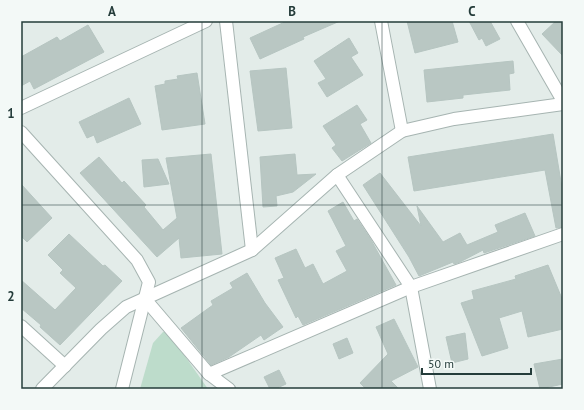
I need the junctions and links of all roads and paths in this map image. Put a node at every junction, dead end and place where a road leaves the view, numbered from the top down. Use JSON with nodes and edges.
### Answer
{"nodes":[{"id":1,"x":206,"y":21,"type":"edge"},
{"id":2,"x":226,"y":21,"type":"edge"},
{"id":3,"x":381,"y":21,"type":"edge"},
{"id":4,"x":517,"y":21,"type":"edge"},
{"id":5,"x":563,"y":102,"type":"edge"},
{"id":6,"x":21,"y":108,"type":"edge"},
{"id":7,"x":402,"y":131,"type":"junction"},
{"id":8,"x":21,"y":132,"type":"edge"},
{"id":9,"x":337,"y":175,"type":"junction"},
{"id":10,"x":563,"y":234,"type":"edge"},
{"id":11,"x":252,"y":250,"type":"junction"},
{"id":12,"x":411,"y":287,"type":"junction"},
{"id":13,"x":145,"y":299,"type":"junction"},
{"id":14,"x":21,"y":326,"type":"edge"},
{"id":15,"x":65,"y":366,"type":"junction"},
{"id":16,"x":209,"y":374,"type":"junction"},
{"id":17,"x":42,"y":389,"type":"edge"},
{"id":18,"x":122,"y":389,"type":"edge"},
{"id":19,"x":229,"y":389,"type":"edge"},
{"id":20,"x":430,"y":389,"type":"edge"}],
"edges":[{"from":1,"to":6,"type":"street"},
{"from":2,"to":11,"type":"street"},
{"from":3,"to":7,"type":"street"},
{"from":4,"to":5,"type":"street"},
{"from":5,"to":7,"type":"street"},
{"from":7,"to":9,"type":"street"},
{"from":8,"to":13,"type":"street"},
{"from":9,"to":11,"type":"street"},
{"from":9,"to":12,"type":"street"},
{"from":10,"to":12,"type":"street"},
{"from":11,"to":13,"type":"street"},
{"from":12,"to":16,"type":"street"},
{"from":12,"to":20,"type":"street"},
{"from":13,"to":15,"type":"street"},
{"from":13,"to":16,"type":"street"},
{"from":13,"to":18,"type":"street"},
{"from":14,"to":15,"type":"street"},
{"from":15,"to":17,"type":"street"},
{"from":16,"to":19,"type":"street"}]}
